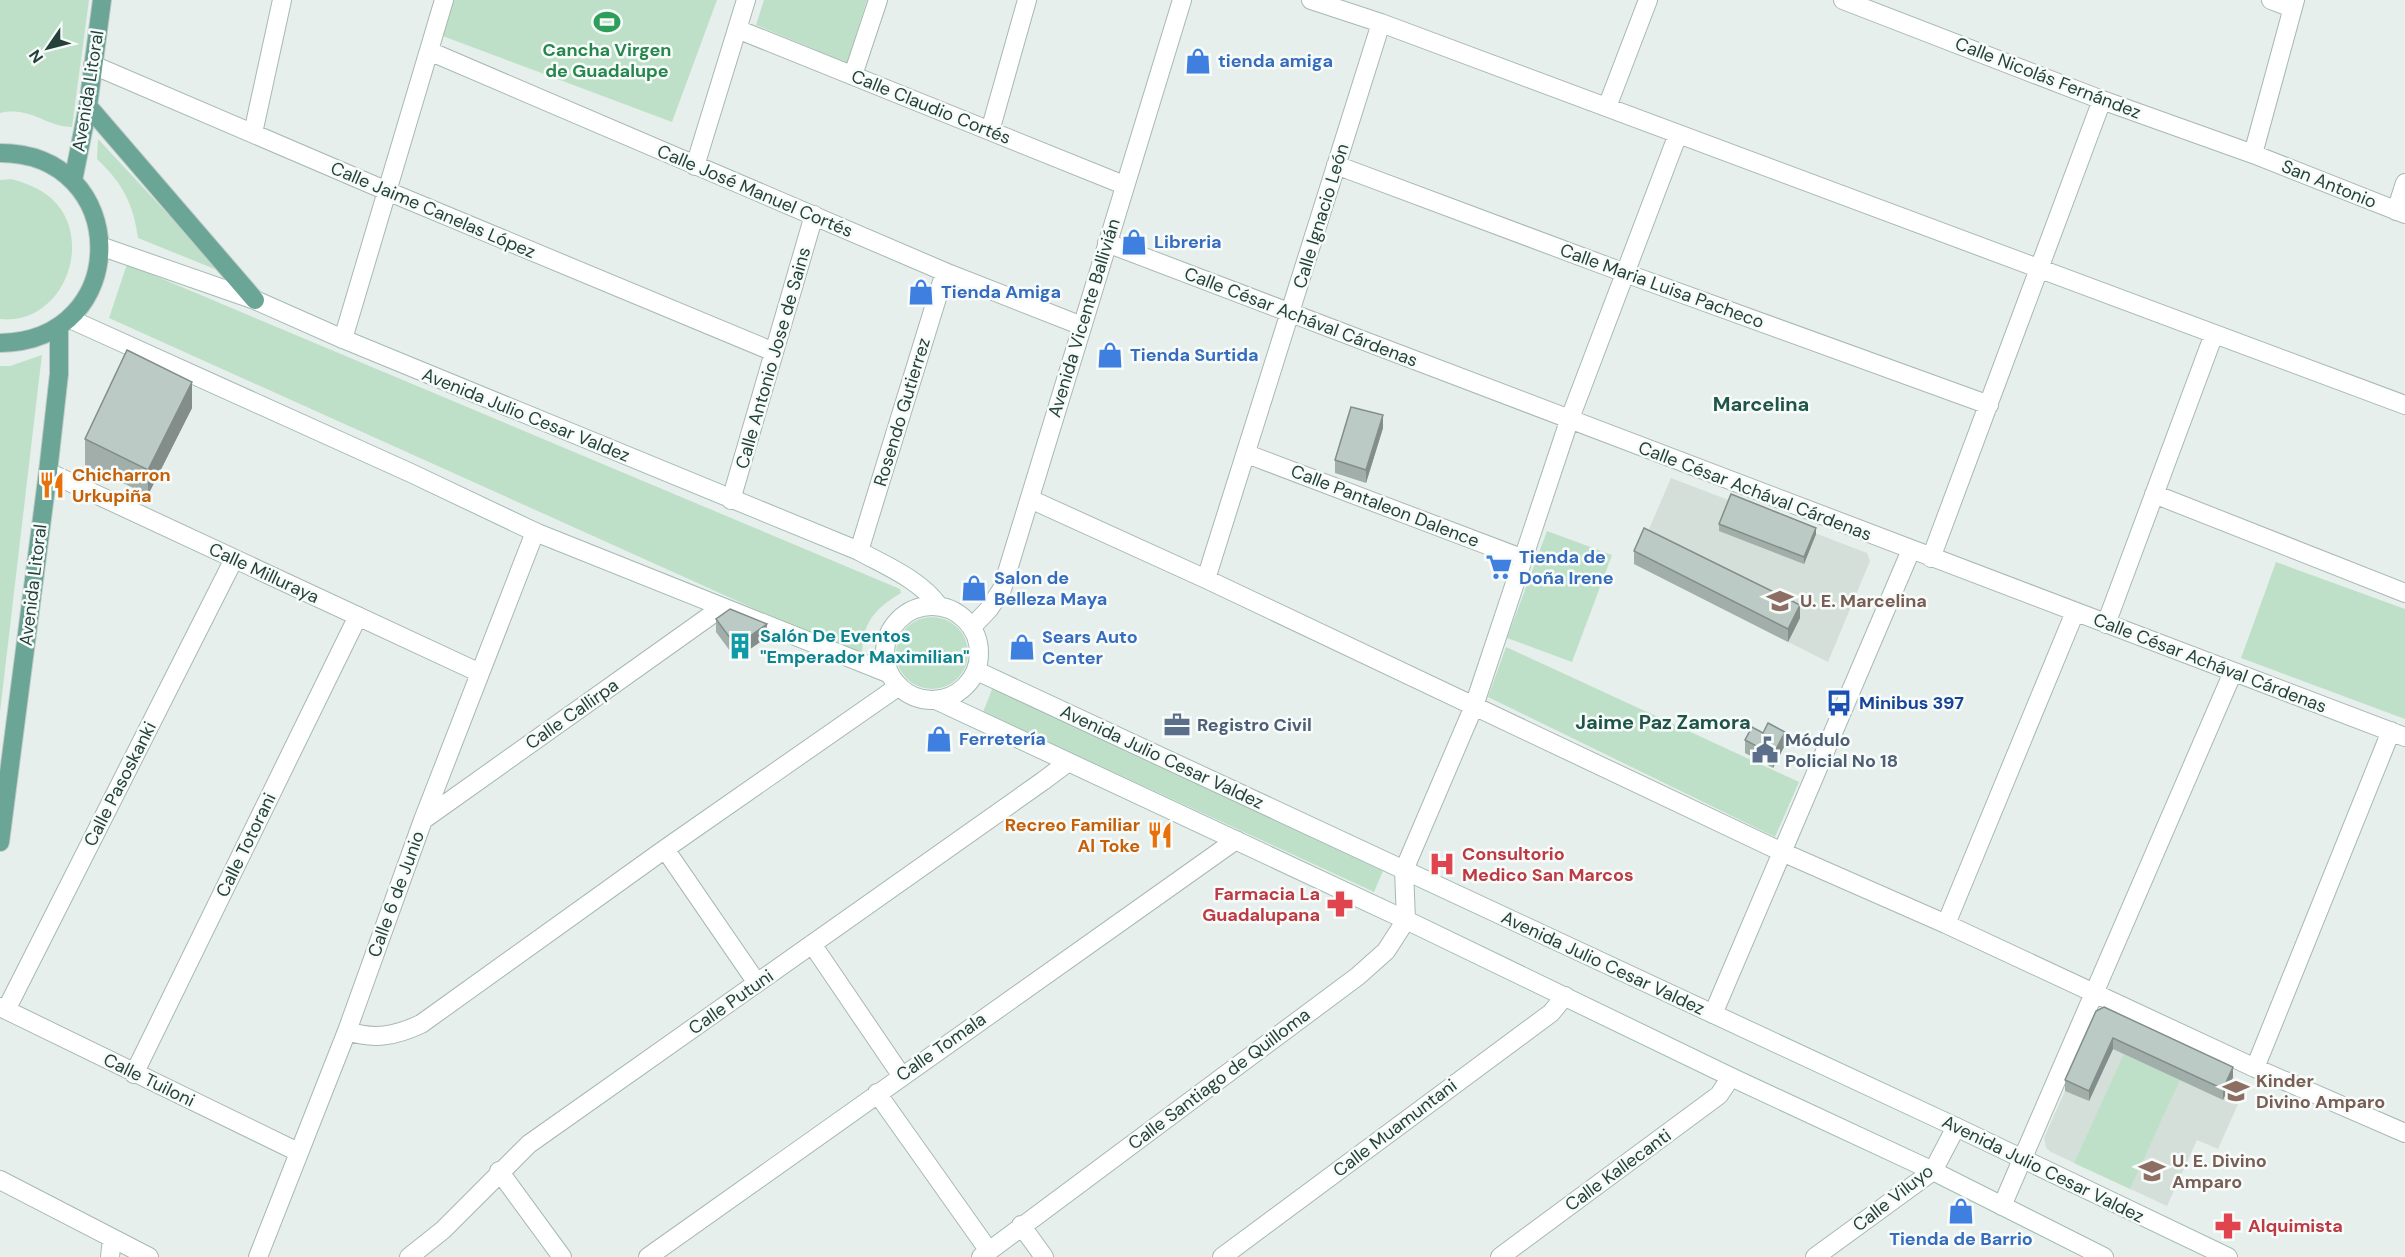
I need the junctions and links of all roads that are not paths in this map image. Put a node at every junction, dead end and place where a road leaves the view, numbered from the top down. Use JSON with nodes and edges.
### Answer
{"nodes":[{"id":1,"x":102,"y":0,"type":"edge"},
{"id":2,"x":282,"y":0,"type":"edge"},
{"id":3,"x":444,"y":0,"type":"edge"},
{"id":4,"x":746,"y":0,"type":"edge"},
{"id":5,"x":878,"y":0,"type":"edge"},
{"id":6,"x":1027,"y":0,"type":"edge"},
{"id":7,"x":1182,"y":0,"type":"edge"},
{"id":8,"x":1311,"y":0,"type":"edge"},
{"id":9,"x":1648,"y":0,"type":"edge"},
{"id":10,"x":1844,"y":0,"type":"edge"},
{"id":11,"x":2271,"y":0,"type":"edge"},
{"id":12,"x":2293,"y":4,"type":"edge"},
{"id":13,"x":1381,"y":23,"type":"junction"},
{"id":14,"x":737,"y":29,"type":"junction"},
{"id":15,"x":429,"y":51,"type":"junction"},
{"id":16,"x":93,"y":65,"type":"junction"},
{"id":17,"x":853,"y":75,"type":"junction"},
{"id":18,"x":2102,"y":100,"type":"junction"},
{"id":19,"x":88,"y":106,"type":"junction"},
{"id":20,"x":1607,"y":107,"type":"junction"},
{"id":21,"x":990,"y":131,"type":"junction"},
{"id":22,"x":253,"y":133,"type":"junction"},
{"id":23,"x":1678,"y":134,"type":"junction"},
{"id":24,"x":0,"y":153,"type":"edge"},
{"id":25,"x":2253,"y":154,"type":"junction"},
{"id":26,"x":1336,"y":165,"type":"junction"},
{"id":27,"x":695,"y":166,"type":"junction"},
{"id":28,"x":73,"y":181,"type":"junction"},
{"id":29,"x":2405,"y":183,"type":"edge"},
{"id":30,"x":1124,"y":185,"type":"junction"},
{"id":31,"x":387,"y":191,"type":"junction"},
{"id":32,"x":2401,"y":213,"type":"edge"},
{"id":33,"x":814,"y":216,"type":"junction"},
{"id":34,"x":1107,"y":243,"type":"junction"},
{"id":35,"x":100,"y":246,"type":"junction"},
{"id":36,"x":2039,"y":270,"type":"junction"},
{"id":37,"x":945,"y":272,"type":"junction"},
{"id":38,"x":1625,"y":273,"type":"junction"},
{"id":39,"x":255,"y":300,"type":"junction"},
{"id":40,"x":1291,"y":313,"type":"junction"},
{"id":41,"x":64,"y":323,"type":"junction"},
{"id":42,"x":1082,"y":326,"type":"junction"},
{"id":43,"x":2214,"y":334,"type":"junction"},
{"id":44,"x":343,"y":339,"type":"junction"},
{"id":45,"x":0,"y":343,"type":"edge"},
{"id":46,"x":774,"y":352,"type":"junction"},
{"id":47,"x":1989,"y":405,"type":"junction"},
{"id":48,"x":2405,"y":405,"type":"edge"},
{"id":49,"x":1569,"y":421,"type":"junction"},
{"id":50,"x":1247,"y":454,"type":"junction"},
{"id":51,"x":48,"y":472,"type":"junction"},
{"id":52,"x":2154,"y":495,"type":"junction"},
{"id":53,"x":1029,"y":499,"type":"junction"},
{"id":54,"x":731,"y":500,"type":"junction"},
{"id":55,"x":535,"y":532,"type":"junction"},
{"id":56,"x":1911,"y":550,"type":"junction"},
{"id":57,"x":859,"y":551,"type":"junction"},
{"id":58,"x":1931,"y":558,"type":"junction"},
{"id":59,"x":234,"y":559,"type":"junction"},
{"id":60,"x":1524,"y":559,"type":"junction"},
{"id":61,"x":1206,"y":579,"type":"junction"},
{"id":62,"x":2405,"y":593,"type":"edge"},
{"id":63,"x":939,"y":606,"type":"junction"},
{"id":64,"x":722,"y":608,"type":"junction"},
{"id":65,"x":2075,"y":612,"type":"junction"},
{"id":66,"x":358,"y":616,"type":"junction"},
{"id":67,"x":2106,"y":624,"type":"junction"},
{"id":68,"x":972,"y":627,"type":"junction"},
{"id":69,"x":977,"y":671,"type":"junction"},
{"id":70,"x":2233,"y":672,"type":"junction"},
{"id":71,"x":480,"y":673,"type":"junction"},
{"id":72,"x":894,"y":680,"type":"junction"},
{"id":73,"x":938,"y":701,"type":"junction"},
{"id":74,"x":1474,"y":706,"type":"junction"},
{"id":75,"x":2398,"y":734,"type":"edge"},
{"id":76,"x":1066,"y":763,"type":"junction"},
{"id":77,"x":423,"y":820,"type":"junction"},
{"id":78,"x":1236,"y":840,"type":"junction"},
{"id":79,"x":0,"y":842,"type":"edge"},
{"id":80,"x":665,"y":849,"type":"junction"},
{"id":81,"x":1782,"y":852,"type":"junction"},
{"id":82,"x":1404,"y":870,"type":"junction"},
{"id":83,"x":1406,"y":920,"type":"junction"},
{"id":84,"x":1946,"y":924,"type":"junction"},
{"id":85,"x":812,"y":944,"type":"junction"},
{"id":86,"x":757,"y":983,"type":"junction"},
{"id":87,"x":2095,"y":994,"type":"junction"},
{"id":88,"x":1565,"y":996,"type":"junction"},
{"id":89,"x":3,"y":1008,"type":"edge"},
{"id":90,"x":1713,"y":1014,"type":"junction"},
{"id":91,"x":347,"y":1031,"type":"junction"},
{"id":92,"x":2254,"y":1068,"type":"junction"},
{"id":93,"x":134,"y":1074,"type":"junction"},
{"id":94,"x":902,"y":1076,"type":"junction"},
{"id":95,"x":1731,"y":1077,"type":"junction"},
{"id":96,"x":877,"y":1093,"type":"junction"},
{"id":97,"x":1956,"y":1127,"type":"junction"},
{"id":98,"x":2405,"y":1133,"type":"edge"},
{"id":99,"x":298,"y":1152,"type":"junction"},
{"id":100,"x":2024,"y":1160,"type":"junction"},
{"id":101,"x":500,"y":1171,"type":"junction"},
{"id":102,"x":1933,"y":1172,"type":"junction"},
{"id":103,"x":0,"y":1180,"type":"edge"},
{"id":104,"x":2002,"y":1206,"type":"junction"},
{"id":105,"x":1021,"y":1225,"type":"junction"},
{"id":106,"x":112,"y":1238,"type":"junction"},
{"id":107,"x":985,"y":1254,"type":"edge"},
{"id":108,"x":110,"y":1257,"type":"edge"},
{"id":109,"x":150,"y":1257,"type":"edge"},
{"id":110,"x":258,"y":1257,"type":"edge"},
{"id":111,"x":409,"y":1257,"type":"edge"},
{"id":112,"x":562,"y":1257,"type":"edge"},
{"id":113,"x":648,"y":1257,"type":"edge"},
{"id":114,"x":1044,"y":1257,"type":"edge"},
{"id":115,"x":1222,"y":1257,"type":"edge"},
{"id":116,"x":1500,"y":1257,"type":"edge"},
{"id":117,"x":1815,"y":1257,"type":"edge"},
{"id":118,"x":2103,"y":1257,"type":"edge"},
{"id":119,"x":2228,"y":1257,"type":"edge"}],
"edges":[{"from":1,"to":16,"type":"main road","name":"Avenida Litoral"},
{"from":2,"to":22,"type":"street"},
{"from":3,"to":15,"type":"street"},
{"from":4,"to":14,"type":"street"},
{"from":5,"to":17,"type":"street"},
{"from":6,"to":21,"type":"street"},
{"from":7,"to":30,"type":"street","name":"Avenida Vicente Ballivián"},
{"from":8,"to":13,"type":"street"},
{"from":9,"to":20,"type":"street"},
{"from":10,"to":18,"type":"street","name":"Calle Nicolás Fernández"},
{"from":11,"to":12,"type":"street"},
{"from":12,"to":25,"type":"street"},
{"from":13,"to":20,"type":"street"},
{"from":13,"to":26,"type":"street","name":"Calle Ignacio León"},
{"from":14,"to":17,"type":"street","name":"Calle Claudio Cortés"},
{"from":14,"to":27,"type":"street"},
{"from":15,"to":27,"type":"street","name":"Calle José Manuel Cortés"},
{"from":15,"to":31,"type":"street"},
{"from":16,"to":19,"type":"main road","name":"Avenida Litoral"},
{"from":16,"to":22,"type":"street","name":"Calle Jaime Canelas López"},
{"from":17,"to":21,"type":"street","name":"Calle Claudio Cortés"},
{"from":18,"to":25,"type":"street","name":"Calle Nicolás Fernández"},
{"from":18,"to":36,"type":"street"},
{"from":19,"to":28,"type":"main road","name":"Avenida Litoral"},
{"from":19,"to":39,"type":"main road"},
{"from":20,"to":23,"type":"street"},
{"from":21,"to":30,"type":"street","name":"Calle Claudio Cortés"},
{"from":22,"to":31,"type":"street","name":"Calle Jaime Canelas López"},
{"from":23,"to":36,"type":"street"},
{"from":23,"to":38,"type":"street"},
{"from":24,"to":28,"type":"main road"},
{"from":25,"to":32,"type":"street","name":"San Antonio"},
{"from":26,"to":38,"type":"street","name":"Calle Maria Luisa Pacheco"},
{"from":26,"to":40,"type":"street","name":"Calle Ignacio León"},
{"from":27,"to":33,"type":"street","name":"Calle José Manuel Cortés"},
{"from":28,"to":35,"type":"main road"},
{"from":29,"to":32,"type":"street"},
{"from":30,"to":34,"type":"street","name":"Avenida Vicente Ballivián"},
{"from":31,"to":44,"type":"street"},
{"from":31,"to":46,"type":"street","name":"Calle Jaime Canelas López"},
{"from":33,"to":37,"type":"street","name":"Calle José Manuel Cortés"},
{"from":33,"to":46,"type":"street","name":"Calle Antonio Jose de Sains"},
{"from":34,"to":40,"type":"street","name":"Calle César Achával Cárdenas"},
{"from":34,"to":42,"type":"street","name":"Avenida Vicente Ballivián"},
{"from":35,"to":39,"type":"street","name":"Avenida Julio Cesar Valdez"},
{"from":35,"to":41,"type":"main road"},
{"from":36,"to":43,"type":"street"},
{"from":36,"to":47,"type":"street"},
{"from":37,"to":42,"type":"street","name":"Calle José Manuel Cortés"},
{"from":37,"to":57,"type":"street","name":"Rosendo Gutierrez"},
{"from":38,"to":47,"type":"street","name":"Calle Maria Luisa Pacheco"},
{"from":38,"to":49,"type":"street"},
{"from":39,"to":44,"type":"street","name":"Avenida Julio Cesar Valdez"},
{"from":40,"to":49,"type":"street","name":"Calle César Achával Cárdenas"},
{"from":40,"to":50,"type":"street","name":"Calle Ignacio León"},
{"from":41,"to":45,"type":"main road"},
{"from":41,"to":51,"type":"main road","name":"Avenida Litoral"},
{"from":41,"to":55,"type":"street"},
{"from":42,"to":53,"type":"street","name":"Avenida Vicente Ballivián"},
{"from":43,"to":48,"type":"street"},
{"from":43,"to":52,"type":"street"},
{"from":44,"to":54,"type":"street","name":"Avenida Julio Cesar Valdez"},
{"from":46,"to":54,"type":"street","name":"Calle Antonio Jose de Sains"},
{"from":47,"to":58,"type":"street"},
{"from":49,"to":56,"type":"street","name":"Calle César Achával Cárdenas"},
{"from":49,"to":60,"type":"street"},
{"from":50,"to":60,"type":"street","name":"Calle Pantaleon Dalence"},
{"from":50,"to":61,"type":"street","name":"Calle Ignacio León"},
{"from":51,"to":59,"type":"street","name":"Calle Milluraya"},
{"from":51,"to":79,"type":"main road","name":"Avenida Litoral"},
{"from":52,"to":62,"type":"street"},
{"from":52,"to":67,"type":"street"},
{"from":53,"to":61,"type":"street"},
{"from":53,"to":68,"type":"street","name":"Avenida Vicente Ballivián"},
{"from":54,"to":57,"type":"street","name":"Avenida Julio Cesar Valdez"},
{"from":55,"to":64,"type":"street"},
{"from":55,"to":71,"type":"street","name":"Calle 6 de Junio"},
{"from":56,"to":58,"type":"street","name":"Calle César Achával Cárdenas"},
{"from":56,"to":81,"type":"street"},
{"from":57,"to":63,"type":"street","name":"Avenida Julio Cesar Valdez"},
{"from":58,"to":65,"type":"street","name":"Calle César Achával Cárdenas"},
{"from":59,"to":66,"type":"street","name":"Calle Milluraya"},
{"from":59,"to":89,"type":"street","name":"Calle Pasoskanki"},
{"from":60,"to":74,"type":"street"},
{"from":61,"to":74,"type":"street"},
{"from":63,"to":68,"type":"street"},
{"from":63,"to":72,"type":"street"},
{"from":64,"to":72,"type":"street"},
{"from":64,"to":77,"type":"street","name":"Calle Callirpa"},
{"from":65,"to":67,"type":"street","name":"Calle César Achával Cárdenas"},
{"from":65,"to":84,"type":"street"},
{"from":66,"to":71,"type":"street","name":"Calle Milluraya"},
{"from":66,"to":93,"type":"street","name":"Calle Totorani"},
{"from":67,"to":70,"type":"street","name":"Calle César Achával Cárdenas"},
{"from":68,"to":69,"type":"street"},
{"from":69,"to":73,"type":"street"},
{"from":69,"to":82,"type":"street","name":"Avenida Julio Cesar Valdez"},
{"from":70,"to":75,"type":"street","name":"Calle César Achával Cárdenas"},
{"from":70,"to":87,"type":"street"},
{"from":71,"to":77,"type":"street","name":"Calle 6 de Junio"},
{"from":72,"to":73,"type":"street"},
{"from":72,"to":80,"type":"street"},
{"from":73,"to":76,"type":"street"},
{"from":74,"to":81,"type":"street"},
{"from":74,"to":82,"type":"street"},
{"from":75,"to":92,"type":"street"},
{"from":76,"to":78,"type":"street"},
{"from":76,"to":85,"type":"street","name":"Calle Putuni"},
{"from":77,"to":91,"type":"street","name":"Calle 6 de Junio"},
{"from":78,"to":83,"type":"street"},
{"from":78,"to":94,"type":"street","name":"Calle Tomala"},
{"from":80,"to":86,"type":"street"},
{"from":80,"to":91,"type":"street"},
{"from":81,"to":84,"type":"street"},
{"from":81,"to":90,"type":"street"},
{"from":82,"to":83,"type":"street"},
{"from":82,"to":90,"type":"street","name":"Avenida Julio Cesar Valdez"},
{"from":83,"to":88,"type":"street"},
{"from":83,"to":105,"type":"street","name":"Calle Santiago de Quilloma"},
{"from":84,"to":87,"type":"street"},
{"from":85,"to":86,"type":"street","name":"Calle Putuni"},
{"from":85,"to":94,"type":"street"},
{"from":86,"to":101,"type":"street","name":"Calle Putuni"},
{"from":87,"to":92,"type":"street"},
{"from":87,"to":100,"type":"street"},
{"from":88,"to":95,"type":"street"},
{"from":88,"to":115,"type":"street","name":"Calle Muamuntani"},
{"from":89,"to":93,"type":"street","name":"Calle Tuiloni"},
{"from":90,"to":97,"type":"street","name":"Avenida Julio Cesar Valdez"},
{"from":91,"to":99,"type":"street","name":"Calle 6 de Junio"},
{"from":92,"to":98,"type":"street"},
{"from":93,"to":99,"type":"street","name":"Calle Tuiloni"},
{"from":94,"to":96,"type":"street","name":"Calle Tomala"},
{"from":95,"to":102,"type":"street"},
{"from":95,"to":116,"type":"street","name":"Calle Kallecanti"},
{"from":96,"to":107,"type":"street"},
{"from":96,"to":113,"type":"street","name":"Calle Tomala"},
{"from":97,"to":100,"type":"street","name":"Avenida Julio Cesar Valdez"},
{"from":97,"to":102,"type":"street","name":"Calle Viluyo"},
{"from":99,"to":110,"type":"street","name":"Calle 6 de Junio"},
{"from":100,"to":104,"type":"street"},
{"from":100,"to":119,"type":"street","name":"Avenida Julio Cesar Valdez"},
{"from":101,"to":111,"type":"street","name":"Calle Putuni"},
{"from":101,"to":112,"type":"street"},
{"from":102,"to":104,"type":"street"},
{"from":102,"to":117,"type":"street","name":"Calle Viluyo"},
{"from":103,"to":106,"type":"street"},
{"from":104,"to":118,"type":"street"},
{"from":105,"to":107,"type":"street","name":"Calle Santiago de Quilloma"},
{"from":105,"to":114,"type":"street"},
{"from":106,"to":108,"type":"street"},
{"from":106,"to":109,"type":"street"}]}
